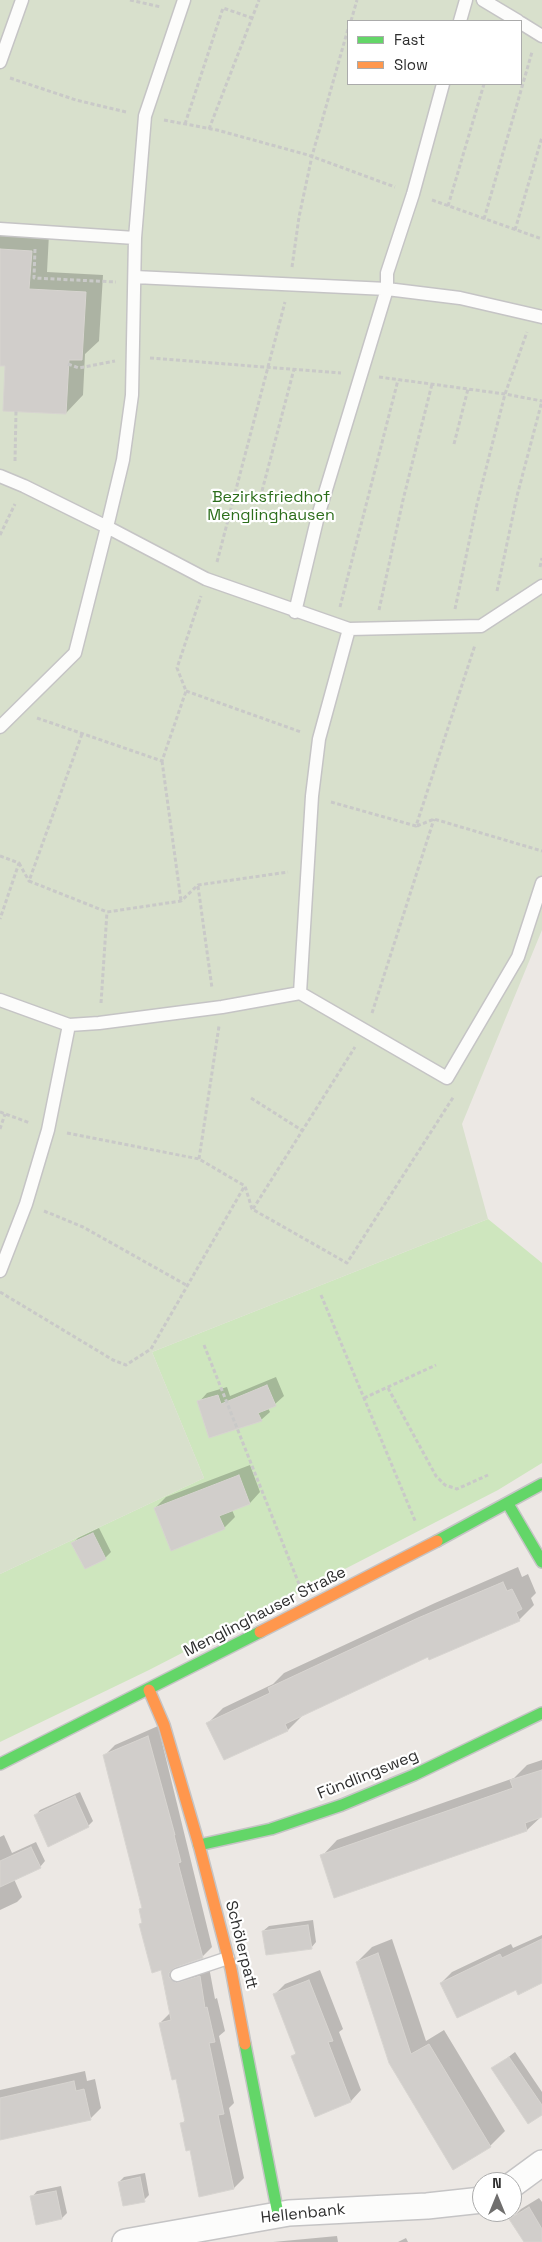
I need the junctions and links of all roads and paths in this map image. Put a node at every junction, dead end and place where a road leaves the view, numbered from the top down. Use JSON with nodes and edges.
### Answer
{"nodes":[{"id":1,"x":22,"y":0,"type":"edge"},
{"id":2,"x":130,"y":0,"type":"edge"},
{"id":3,"x":258,"y":0,"type":"edge"},
{"id":4,"x":356,"y":0,"type":"edge"},
{"id":5,"x":466,"y":0,"type":"edge"},
{"id":6,"x":484,"y":0,"type":"edge"},
{"id":7,"x":182,"y":6,"type":"edge"},
{"id":8,"x":252,"y":18,"type":"junction"},
{"id":9,"x":350,"y":20,"type":"edge"},
{"id":10,"x":460,"y":20,"type":"edge"},
{"id":11,"x":516,"y":20,"type":"edge"},
{"id":12,"x":522,"y":24,"type":"edge"},
{"id":13,"x":347,"y":33,"type":"edge"},
{"id":14,"x":540,"y":35,"type":"edge"},
{"id":15,"x":0,"y":62,"type":"edge"},
{"id":16,"x":10,"y":78,"type":"dead end"},
{"id":17,"x":443,"y":85,"type":"edge"},
{"id":18,"x":484,"y":85,"type":"edge"},
{"id":19,"x":145,"y":116,"type":"junction"},
{"id":20,"x":185,"y":124,"type":"junction"},
{"id":21,"x":209,"y":128,"type":"junction"},
{"id":22,"x":542,"y":138,"type":"edge"},
{"id":23,"x":312,"y":156,"type":"junction"},
{"id":24,"x":413,"y":194,"type":"junction"},
{"id":25,"x":448,"y":206,"type":"junction"},
{"id":26,"x":484,"y":219,"type":"junction"},
{"id":27,"x":0,"y":229,"type":"edge"},
{"id":28,"x":515,"y":230,"type":"junction"},
{"id":29,"x":36,"y":231,"type":"junction"},
{"id":30,"x":135,"y":238,"type":"junction"},
{"id":31,"x":542,"y":239,"type":"edge"},
{"id":32,"x":135,"y":280,"type":"junction"},
{"id":33,"x":290,"y":284,"type":"junction"},
{"id":34,"x":386,"y":289,"type":"junction"},
{"id":35,"x":538,"y":316,"type":"edge"},
{"id":36,"x":134,"y":357,"type":"junction"},
{"id":37,"x":68,"y":364,"type":"dead end"},
{"id":38,"x":268,"y":367,"type":"junction"},
{"id":39,"x":294,"y":370,"type":"junction"},
{"id":40,"x":360,"y":375,"type":"junction"},
{"id":41,"x":398,"y":380,"type":"junction"},
{"id":42,"x":432,"y":384,"type":"junction"},
{"id":43,"x":468,"y":389,"type":"junction"},
{"id":44,"x":505,"y":394,"type":"junction"},
{"id":45,"x":542,"y":401,"type":"edge"},
{"id":46,"x":16,"y":411,"type":"dead end"},
{"id":47,"x":454,"y":444,"type":"dead end"},
{"id":48,"x":0,"y":476,"type":"edge"},
{"id":49,"x":19,"y":484,"type":"junction"},
{"id":50,"x":262,"y":491,"type":"dead end"},
{"id":51,"x":107,"y":527,"type":"junction"},
{"id":52,"x":0,"y":535,"type":"edge"},
{"id":53,"x":209,"y":580,"type":"junction"},
{"id":54,"x":542,"y":586,"type":"edge"},
{"id":55,"x":295,"y":612,"type":"junction"},
{"id":56,"x":486,"y":622,"type":"junction"},
{"id":57,"x":335,"y":624,"type":"junction"},
{"id":58,"x":452,"y":626,"type":"junction"},
{"id":59,"x":350,"y":629,"type":"junction"},
{"id":60,"x":375,"y":629,"type":"junction"},
{"id":61,"x":186,"y":691,"type":"junction"},
{"id":62,"x":18,"y":711,"type":"junction"},
{"id":63,"x":0,"y":727,"type":"edge"},
{"id":64,"x":82,"y":734,"type":"junction"},
{"id":65,"x":319,"y":739,"type":"junction"},
{"id":66,"x":162,"y":761,"type":"junction"},
{"id":67,"x":312,"y":796,"type":"junction"},
{"id":68,"x":434,"y":818,"type":"junction"},
{"id":69,"x":416,"y":826,"type":"junction"},
{"id":70,"x":542,"y":851,"type":"edge"},
{"id":71,"x":0,"y":856,"type":"edge"},
{"id":72,"x":19,"y":863,"type":"junction"},
{"id":73,"x":306,"y":870,"type":"junction"},
{"id":74,"x":29,"y":881,"type":"junction"},
{"id":75,"x":542,"y":883,"type":"edge"},
{"id":76,"x":198,"y":885,"type":"junction"},
{"id":77,"x":181,"y":902,"type":"junction"},
{"id":78,"x":107,"y":912,"type":"junction"},
{"id":79,"x":0,"y":919,"type":"edge"},
{"id":80,"x":300,"y":993,"type":"junction"},
{"id":81,"x":0,"y":1000,"type":"edge"},
{"id":82,"x":218,"y":1007,"type":"junction"},
{"id":83,"x":99,"y":1023,"type":"junction"},
{"id":84,"x":69,"y":1024,"type":"junction"},
{"id":85,"x":366,"y":1031,"type":"junction"},
{"id":86,"x":447,"y":1078,"type":"junction"},
{"id":87,"x":250,"y":1098,"type":"dead end"},
{"id":88,"x":0,"y":1112,"type":"edge"},
{"id":89,"x":5,"y":1114,"type":"junction"},
{"id":90,"x":0,"y":1129,"type":"edge"},
{"id":91,"x":48,"y":1130,"type":"junction"},
{"id":92,"x":303,"y":1131,"type":"junction"},
{"id":93,"x":199,"y":1158,"type":"junction"},
{"id":94,"x":244,"y":1186,"type":"junction"},
{"id":95,"x":26,"y":1204,"type":"junction"},
{"id":96,"x":252,"y":1209,"type":"junction"},
{"id":97,"x":0,"y":1270,"type":"edge"},
{"id":98,"x":188,"y":1286,"type":"junction"},
{"id":99,"x":0,"y":1292,"type":"edge"},
{"id":100,"x":321,"y":1295,"type":"dead end"},
{"id":101,"x":204,"y":1345,"type":"dead end"},
{"id":102,"x":436,"y":1365,"type":"dead end"},
{"id":103,"x":388,"y":1388,"type":"junction"},
{"id":104,"x":364,"y":1398,"type":"junction"},
{"id":105,"x":488,"y":1475,"type":"dead end"},
{"id":106,"x":542,"y":1484,"type":"edge"},
{"id":107,"x":508,"y":1504,"type":"junction"},
{"id":108,"x":426,"y":1546,"type":"junction"},
{"id":109,"x":542,"y":1562,"type":"edge"},
{"id":110,"x":296,"y":1577,"type":"dead end"},
{"id":111,"x":149,"y":1690,"type":"junction"},
{"id":112,"x":542,"y":1713,"type":"edge"},
{"id":113,"x":0,"y":1764,"type":"edge"},
{"id":114,"x":199,"y":1845,"type":"junction"},
{"id":115,"x":228,"y":1958,"type":"junction"},
{"id":116,"x":178,"y":1975,"type":"dead end"},
{"id":117,"x":542,"y":2163,"type":"edge"},
{"id":118,"x":522,"y":2178,"type":"edge"},
{"id":119,"x":472,"y":2201,"type":"edge"},
{"id":120,"x":278,"y":2214,"type":"junction"},
{"id":121,"x":125,"y":2242,"type":"edge"}],
"edges":[{"from":1,"to":15,"type":"lane"},
{"from":2,"to":7,"type":"path"},
{"from":3,"to":8,"type":"path"},
{"from":4,"to":9,"type":"path"},
{"from":5,"to":10,"type":"lane"},
{"from":6,"to":11,"type":"lane"},
{"from":7,"to":19,"type":"lane"},
{"from":8,"to":20,"type":"path"},
{"from":8,"to":21,"type":"path"},
{"from":12,"to":14,"type":"lane"},
{"from":13,"to":23,"type":"path"},
{"from":14,"to":26,"type":"path"},
{"from":16,"to":19,"type":"path"},
{"from":17,"to":24,"type":"lane"},
{"from":18,"to":25,"type":"path"},
{"from":19,"to":20,"type":"path"},
{"from":19,"to":30,"type":"lane"},
{"from":20,"to":21,"type":"path"},
{"from":21,"to":23,"type":"path"},
{"from":22,"to":28,"type":"path"},
{"from":23,"to":24,"type":"path"},
{"from":23,"to":33,"type":"path"},
{"from":24,"to":25,"type":"path"},
{"from":24,"to":34,"type":"lane"},
{"from":25,"to":26,"type":"path"},
{"from":26,"to":28,"type":"path"},
{"from":27,"to":29,"type":"lane"},
{"from":28,"to":31,"type":"path"},
{"from":29,"to":30,"type":"lane"},
{"from":29,"to":32,"type":"path"},
{"from":30,"to":32,"type":"lane"},
{"from":32,"to":33,"type":"lane"},
{"from":32,"to":36,"type":"lane"},
{"from":33,"to":34,"type":"lane"},
{"from":33,"to":38,"type":"path"},
{"from":34,"to":35,"type":"lane"},
{"from":34,"to":40,"type":"lane"},
{"from":35,"to":44,"type":"path"},
{"from":36,"to":37,"type":"path"},
{"from":36,"to":38,"type":"path"},
{"from":36,"to":51,"type":"lane"},
{"from":38,"to":39,"type":"path"},
{"from":38,"to":53,"type":"path"},
{"from":39,"to":40,"type":"path"},
{"from":39,"to":50,"type":"path"},
{"from":40,"to":41,"type":"path"},
{"from":40,"to":55,"type":"lane"},
{"from":41,"to":42,"type":"path"},
{"from":41,"to":57,"type":"path"},
{"from":42,"to":43,"type":"path"},
{"from":42,"to":60,"type":"path"},
{"from":43,"to":44,"type":"path"},
{"from":43,"to":47,"type":"path"},
{"from":44,"to":45,"type":"path"},
{"from":44,"to":58,"type":"path"},
{"from":45,"to":56,"type":"path"},
{"from":46,"to":49,"type":"path"},
{"from":48,"to":49,"type":"lane"},
{"from":49,"to":51,"type":"lane"},
{"from":49,"to":52,"type":"path"},
{"from":51,"to":53,"type":"lane"},
{"from":51,"to":62,"type":"lane"},
{"from":53,"to":55,"type":"lane"},
{"from":53,"to":61,"type":"path"},
{"from":54,"to":56,"type":"lane"},
{"from":55,"to":57,"type":"lane"},
{"from":56,"to":58,"type":"lane"},
{"from":56,"to":69,"type":"path"},
{"from":57,"to":59,"type":"lane"},
{"from":58,"to":60,"type":"lane"},
{"from":59,"to":60,"type":"lane"},
{"from":59,"to":65,"type":"lane"},
{"from":61,"to":65,"type":"path"},
{"from":61,"to":66,"type":"path"},
{"from":62,"to":63,"type":"lane"},
{"from":62,"to":64,"type":"path"},
{"from":64,"to":66,"type":"path"},
{"from":64,"to":74,"type":"path"},
{"from":65,"to":67,"type":"lane"},
{"from":66,"to":77,"type":"path"},
{"from":67,"to":69,"type":"path"},
{"from":67,"to":73,"type":"lane"},
{"from":68,"to":69,"type":"path"},
{"from":68,"to":70,"type":"path"},
{"from":68,"to":85,"type":"path"},
{"from":71,"to":72,"type":"path"},
{"from":72,"to":74,"type":"path"},
{"from":72,"to":79,"type":"path"},
{"from":73,"to":76,"type":"path"},
{"from":73,"to":80,"type":"lane"},
{"from":74,"to":78,"type":"path"},
{"from":75,"to":86,"type":"lane"},
{"from":76,"to":77,"type":"path"},
{"from":76,"to":82,"type":"path"},
{"from":77,"to":78,"type":"path"},
{"from":78,"to":83,"type":"path"},
{"from":80,"to":82,"type":"lane"},
{"from":80,"to":85,"type":"lane"},
{"from":81,"to":84,"type":"lane"},
{"from":82,"to":83,"type":"lane"},
{"from":82,"to":93,"type":"path"},
{"from":83,"to":84,"type":"lane"},
{"from":84,"to":91,"type":"lane"},
{"from":85,"to":86,"type":"lane"},
{"from":85,"to":92,"type":"path"},
{"from":86,"to":96,"type":"path"},
{"from":87,"to":92,"type":"path"},
{"from":88,"to":89,"type":"path"},
{"from":89,"to":90,"type":"path"},
{"from":89,"to":91,"type":"path"},
{"from":91,"to":93,"type":"path"},
{"from":91,"to":95,"type":"lane"},
{"from":92,"to":96,"type":"path"},
{"from":93,"to":94,"type":"path"},
{"from":94,"to":96,"type":"path"},
{"from":94,"to":98,"type":"path"},
{"from":95,"to":97,"type":"lane"},
{"from":95,"to":98,"type":"path"},
{"from":98,"to":99,"type":"path"},
{"from":100,"to":104,"type":"path"},
{"from":101,"to":110,"type":"path"},
{"from":102,"to":103,"type":"path"},
{"from":103,"to":104,"type":"path"},
{"from":103,"to":105,"type":"path"},
{"from":104,"to":108,"type":"path"},
{"from":106,"to":107,"type":"street","name":"Menglinghauser Straße"},
{"from":107,"to":108,"type":"street","name":"Menglinghauser Straße"},
{"from":107,"to":109,"type":"street"},
{"from":108,"to":111,"type":"street","name":"Menglinghauser Straße"},
{"from":111,"to":113,"type":"street","name":"Menglinghauser Straße"},
{"from":111,"to":114,"type":"street","name":"Schölerpatt"},
{"from":112,"to":114,"type":"street","name":"Fündlingsweg"},
{"from":114,"to":115,"type":"street","name":"Schölerpatt"},
{"from":115,"to":116,"type":"lane"},
{"from":115,"to":120,"type":"street","name":"Schölerpatt"},
{"from":117,"to":118,"type":"street"},
{"from":119,"to":120,"type":"street","name":"Hellenbank"},
{"from":120,"to":121,"type":"street","name":"Hellenbank"}]}
